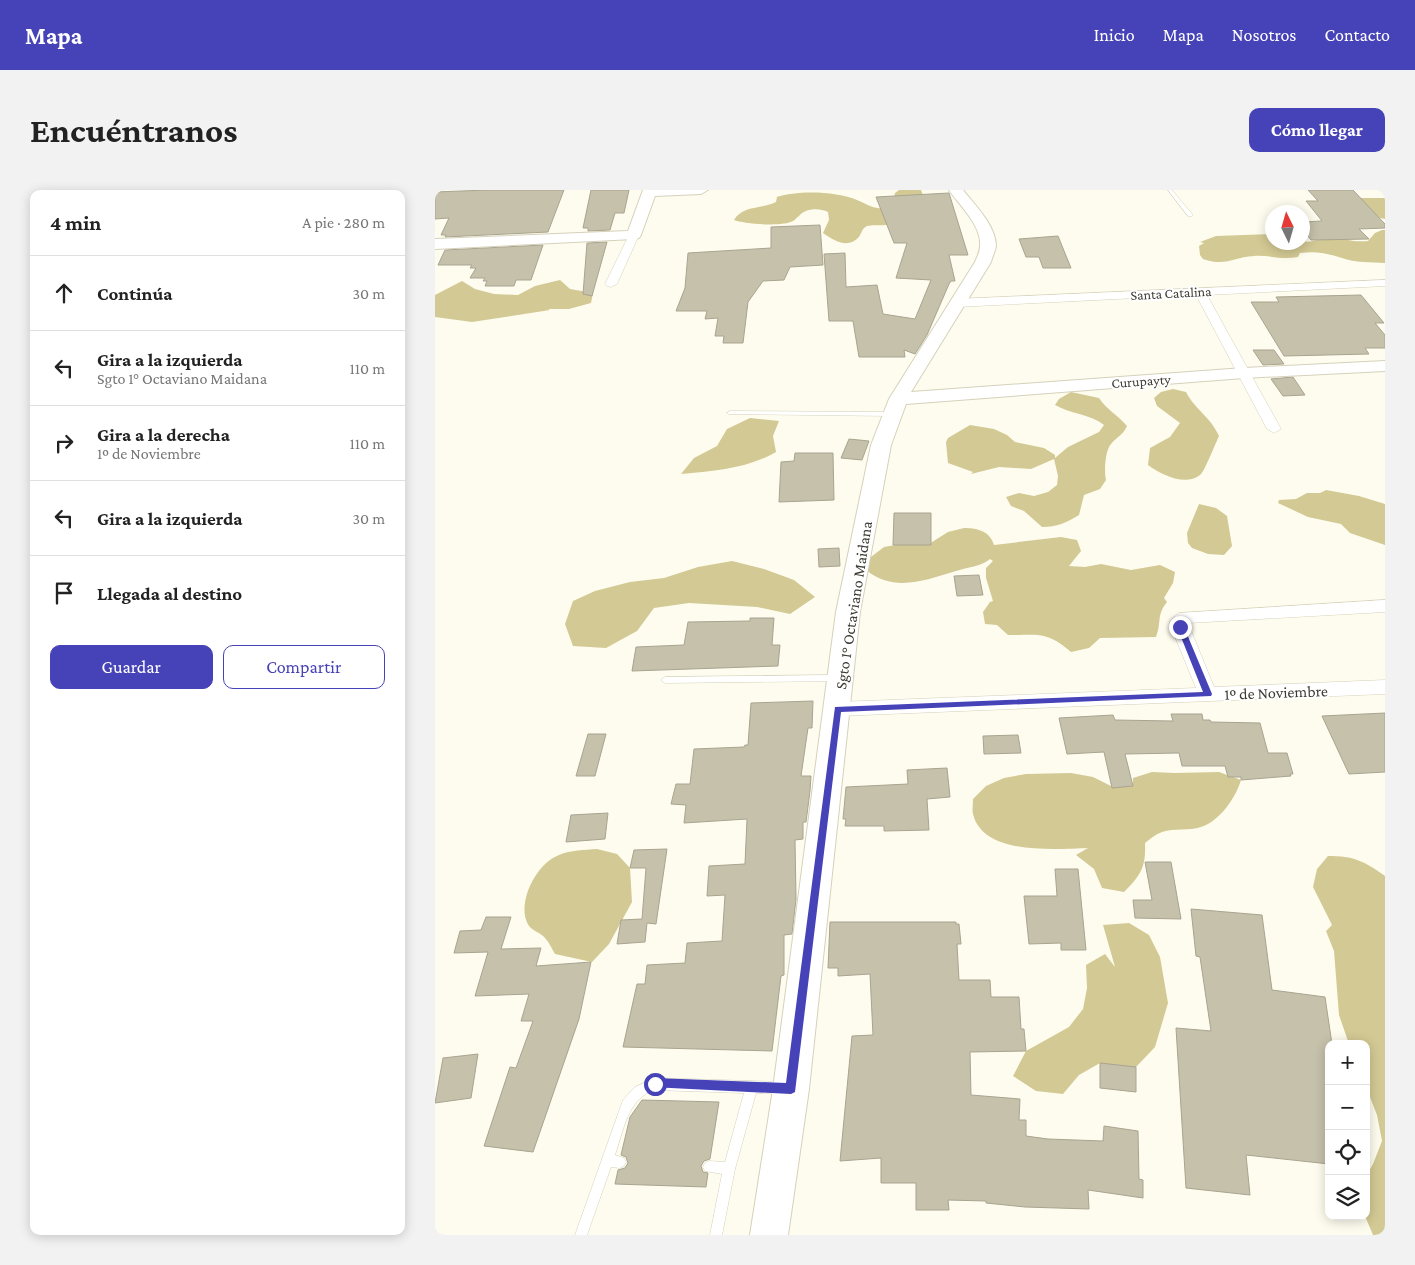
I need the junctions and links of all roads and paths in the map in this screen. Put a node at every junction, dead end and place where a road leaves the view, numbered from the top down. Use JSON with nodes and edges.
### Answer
{"nodes":[{"id":1,"x":701,"y":190,"type":"edge"},
{"id":2,"x":956,"y":190,"type":"edge"},
{"id":3,"x":1170,"y":190,"type":"edge"},
{"id":4,"x":649,"y":191,"type":"edge"},
{"id":5,"x":1190,"y":215,"type":"dead end"},
{"id":6,"x":634,"y":235,"type":"junction"},
{"id":7,"x":435,"y":244,"type":"edge"},
{"id":8,"x":1385,"y":283,"type":"edge"},
{"id":9,"x":611,"y":284,"type":"dead end"},
{"id":10,"x":1200,"y":292,"type":"junction"},
{"id":11,"x":957,"y":303,"type":"junction"},
{"id":12,"x":1385,"y":366,"type":"edge"},
{"id":13,"x":1244,"y":373,"type":"junction"},
{"id":14,"x":895,"y":407,"type":"junction"},
{"id":15,"x":731,"y":413,"type":"dead end"},
{"id":16,"x":1274,"y":429,"type":"dead end"},
{"id":17,"x":1385,"y":606,"type":"edge"},
{"id":18,"x":665,"y":680,"type":"dead end"},
{"id":19,"x":1385,"y":687,"type":"edge"},
{"id":20,"x":839,"y":694,"type":"junction"},
{"id":21,"x":1209,"y":694,"type":"junction"},
{"id":22,"x":751,"y":1088,"type":"junction"},
{"id":23,"x":791,"y":1089,"type":"junction"},
{"id":24,"x":614,"y":1161,"type":"joint"},
{"id":25,"x":709,"y":1167,"type":"dead end"},
{"id":26,"x":729,"y":1169,"type":"junction"},
{"id":27,"x":581,"y":1235,"type":"edge"},
{"id":28,"x":716,"y":1235,"type":"edge"},
{"id":29,"x":769,"y":1235,"type":"edge"}],
"edges":[{"from":1,"to":4,"type":"main road"},
{"from":2,"to":11,"type":"main road","name":"Sgto 1° Octaviano Maidana"},
{"from":3,"to":5,"type":"lane"},
{"from":4,"to":6,"type":"main road"},
{"from":6,"to":7,"type":"main road"},
{"from":6,"to":9,"type":"street"},
{"from":8,"to":10,"type":"street","name":"Santa Catalina"},
{"from":10,"to":11,"type":"street","name":"Santa Catalina"},
{"from":10,"to":13,"type":"street"},
{"from":11,"to":14,"type":"main road","name":"Sgto 1° Octaviano Maidana"},
{"from":12,"to":13,"type":"main road","name":"Curupayty"},
{"from":13,"to":14,"type":"main road","name":"Curupayty"},
{"from":13,"to":16,"type":"street"},
{"from":14,"to":15,"type":"lane"},
{"from":14,"to":20,"type":"main road","name":"Sgto 1° Octaviano Maidana"},
{"from":17,"to":21,"type":"street"},
{"from":18,"to":20,"type":"lane"},
{"from":19,"to":21,"type":"street","name":"1º de Noviembre"},
{"from":20,"to":21,"type":"street","name":"1º de Noviembre"},
{"from":20,"to":23,"type":"main road","name":"Sgto 1° Octaviano Maidana"},
{"from":22,"to":23,"type":"lane"},
{"from":22,"to":24,"type":"lane"},
{"from":22,"to":26,"type":"lane"},
{"from":23,"to":29,"type":"main road","name":"Sgto 1° Octaviano Maidana"},
{"from":24,"to":27,"type":"lane"},
{"from":25,"to":26,"type":"lane"},
{"from":26,"to":28,"type":"lane"}]}
